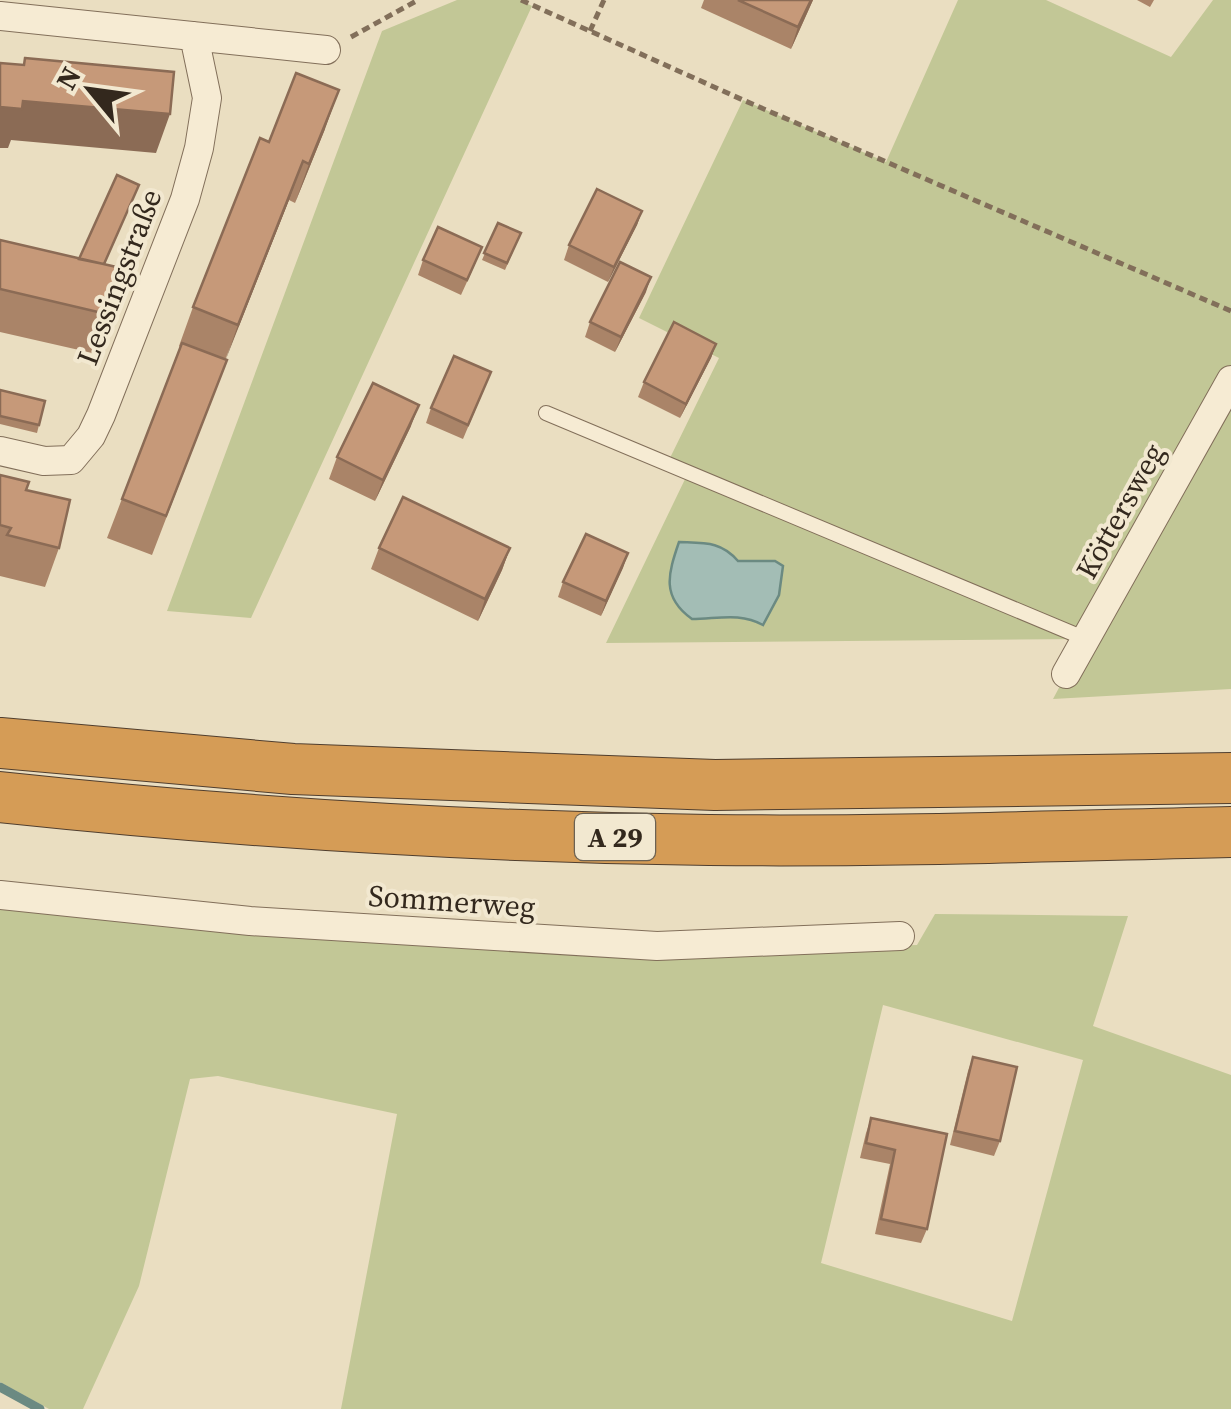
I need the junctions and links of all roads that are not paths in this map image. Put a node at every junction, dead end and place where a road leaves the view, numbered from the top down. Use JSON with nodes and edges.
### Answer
{"nodes":[{"id":1,"x":0,"y":16,"type":"edge"},
{"id":2,"x":194,"y":36,"type":"junction"},
{"id":3,"x":326,"y":50,"type":"road end"},
{"id":4,"x":1231,"y":380,"type":"edge"},
{"id":5,"x":546,"y":413,"type":"dead end"},
{"id":6,"x":0,"y":450,"type":"edge"},
{"id":7,"x":1086,"y":639,"type":"junction"},
{"id":8,"x":1066,"y":674,"type":"dead end"},
{"id":9,"x":0,"y":743,"type":"edge"},
{"id":10,"x":1231,"y":778,"type":"edge"},
{"id":11,"x":0,"y":797,"type":"edge"},
{"id":12,"x":1231,"y":832,"type":"edge"},
{"id":13,"x":0,"y":895,"type":"edge"},
{"id":14,"x":900,"y":936,"type":"dead end"}],
"edges":[{"from":1,"to":2,"type":"street"},
{"from":2,"to":3,"type":"street"},
{"from":2,"to":6,"type":"street","name":"Lessingstraße"},
{"from":4,"to":7,"type":"street","name":"Köttersweg"},
{"from":5,"to":7,"type":"lane"},
{"from":7,"to":8,"type":"street","name":"Köttersweg"},
{"from":9,"to":10,"type":"highway","number":"A 29"},
{"from":11,"to":12,"type":"highway","number":"A 29"},
{"from":13,"to":14,"type":"street","name":"Sommerweg"}]}
